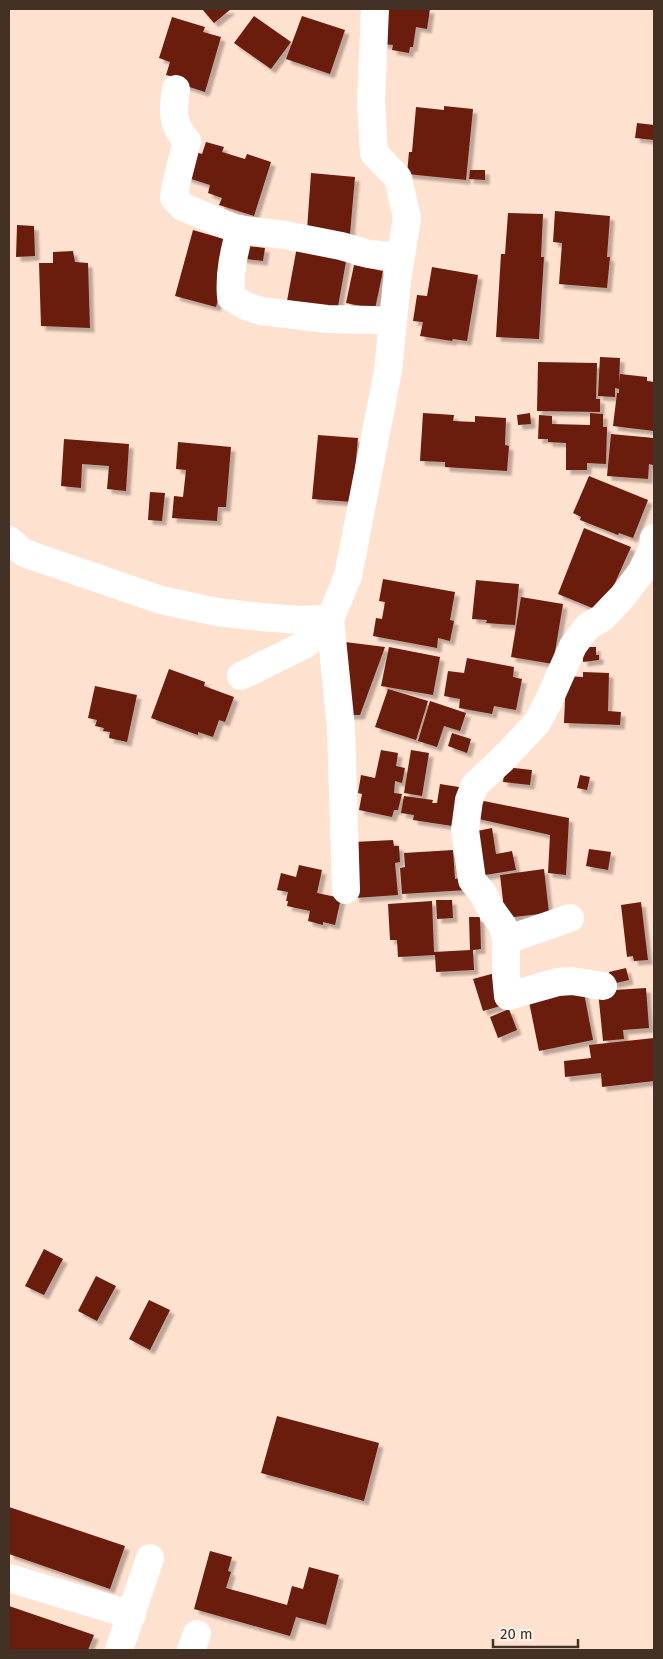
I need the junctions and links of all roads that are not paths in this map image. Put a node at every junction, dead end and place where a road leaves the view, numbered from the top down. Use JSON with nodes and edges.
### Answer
{"nodes":[{"id":1,"x":375,"y":9,"type":"edge"},
{"id":2,"x":176,"y":88,"type":"dead end"},
{"id":3,"x":240,"y":230,"type":"junction"},
{"id":4,"x":401,"y":257,"type":"junction"},
{"id":5,"x":393,"y":322,"type":"junction"},
{"id":6,"x":654,"y":538,"type":"edge"},
{"id":7,"x":9,"y":540,"type":"edge"},
{"id":8,"x":330,"y":619,"type":"junction"},
{"id":9,"x":241,"y":676,"type":"dead end"},
{"id":10,"x":346,"y":890,"type":"dead end"},
{"id":11,"x":570,"y":918,"type":"dead end"},
{"id":12,"x":506,"y":940,"type":"junction"},
{"id":13,"x":603,"y":986,"type":"dead end"},
{"id":14,"x":150,"y":1558,"type":"dead end"},
{"id":15,"x":9,"y":1578,"type":"edge"},
{"id":16,"x":132,"y":1615,"type":"junction"},
{"id":17,"x":119,"y":1650,"type":"edge"}],
"edges":[{"from":1,"to":4,"type":"street"},
{"from":2,"to":3,"type":"street"},
{"from":3,"to":4,"type":"street"},
{"from":3,"to":5,"type":"street"},
{"from":4,"to":5,"type":"street"},
{"from":5,"to":8,"type":"street"},
{"from":6,"to":12,"type":"street"},
{"from":7,"to":8,"type":"street"},
{"from":8,"to":9,"type":"street"},
{"from":8,"to":10,"type":"street"},
{"from":11,"to":12,"type":"street"},
{"from":12,"to":13,"type":"street"},
{"from":14,"to":16,"type":"street"},
{"from":15,"to":16,"type":"street"},
{"from":16,"to":17,"type":"street"}]}
